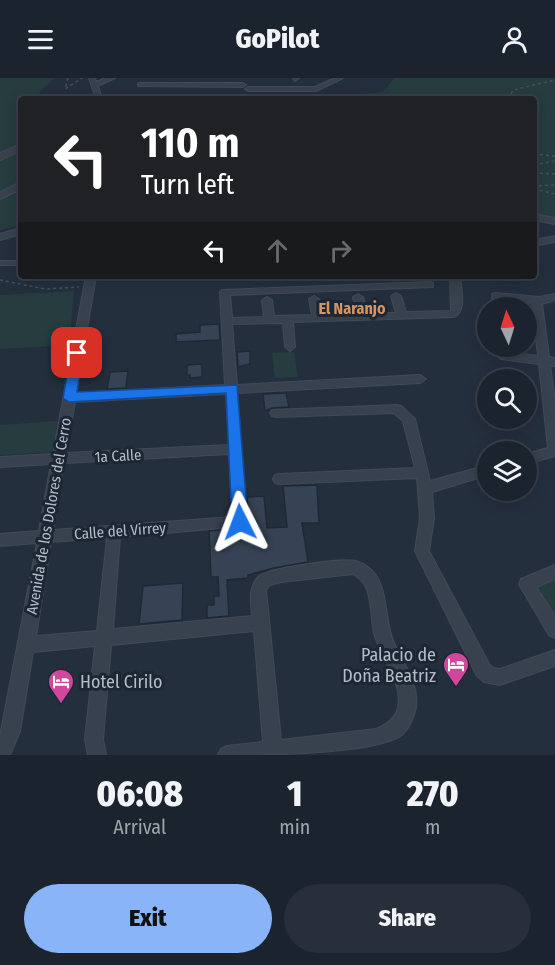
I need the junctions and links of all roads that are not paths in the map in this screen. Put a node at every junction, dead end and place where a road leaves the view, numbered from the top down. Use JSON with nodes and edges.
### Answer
{"nodes":[{"id":1,"x":112,"y":78,"type":"edge"},
{"id":2,"x":237,"y":78,"type":"edge"},
{"id":3,"x":296,"y":78,"type":"edge"},
{"id":4,"x":340,"y":78,"type":"edge"},
{"id":5,"x":93,"y":82,"type":"edge"},
{"id":6,"x":140,"y":85,"type":"dead end"},
{"id":7,"x":322,"y":88,"type":"junction"},
{"id":8,"x":247,"y":90,"type":"junction"},
{"id":9,"x":18,"y":148,"type":"edge"},
{"id":10,"x":0,"y":157,"type":"edge"},
{"id":11,"x":18,"y":187,"type":"edge"},
{"id":12,"x":0,"y":196,"type":"edge"},
{"id":13,"x":537,"y":218,"type":"edge"},
{"id":14,"x":555,"y":221,"type":"edge"},
{"id":15,"x":18,"y":232,"type":"edge"},
{"id":16,"x":0,"y":237,"type":"edge"},
{"id":17,"x":555,"y":239,"type":"edge"},
{"id":18,"x":537,"y":242,"type":"edge"},
{"id":19,"x":0,"y":263,"type":"edge"},
{"id":20,"x":18,"y":263,"type":"edge"},
{"id":21,"x":455,"y":279,"type":"edge"},
{"id":22,"x":90,"y":281,"type":"edge"},
{"id":23,"x":373,"y":281,"type":"edge"},
{"id":24,"x":411,"y":281,"type":"edge"},
{"id":25,"x":430,"y":285,"type":"dead end"},
{"id":26,"x":396,"y":296,"type":"dead end"},
{"id":27,"x":496,"y":296,"type":"dead end"},
{"id":28,"x":358,"y":297,"type":"dead end"},
{"id":29,"x":504,"y":297,"type":"edge"},
{"id":30,"x":555,"y":297,"type":"edge"},
{"id":31,"x":314,"y":299,"type":"dead end"},
{"id":32,"x":267,"y":300,"type":"dead end"},
{"id":33,"x":537,"y":301,"type":"junction"},
{"id":34,"x":555,"y":303,"type":"edge"},
{"id":35,"x":401,"y":314,"type":"junction"},
{"id":36,"x":362,"y":315,"type":"junction"},
{"id":37,"x":317,"y":317,"type":"junction"},
{"id":38,"x":288,"y":318,"type":"junction"},
{"id":39,"x":269,"y":319,"type":"junction"},
{"id":40,"x":228,"y":321,"type":"junction"},
{"id":41,"x":290,"y":347,"type":"dead end"},
{"id":42,"x":515,"y":357,"type":"edge"},
{"id":43,"x":550,"y":362,"type":"edge"},
{"id":44,"x":420,"y":379,"type":"dead end"},
{"id":45,"x":232,"y":388,"type":"junction"},
{"id":46,"x":69,"y":398,"type":"junction"},
{"id":47,"x":276,"y":413,"type":"dead end"},
{"id":48,"x":236,"y":449,"type":"junction"},
{"id":49,"x":555,"y":450,"type":"edge"},
{"id":50,"x":537,"y":456,"type":"edge"},
{"id":51,"x":58,"y":459,"type":"junction"},
{"id":52,"x":0,"y":462,"type":"edge"},
{"id":53,"x":422,"y":473,"type":"junction"},
{"id":54,"x":477,"y":473,"type":"edge"},
{"id":55,"x":280,"y":479,"type":"dead end"},
{"id":56,"x":426,"y":488,"type":"junction"},
{"id":57,"x":45,"y":536,"type":"junction"},
{"id":58,"x":114,"y":539,"type":"dead end"},
{"id":59,"x":0,"y":540,"type":"edge"},
{"id":60,"x":555,"y":572,"type":"edge"},
{"id":61,"x":261,"y":623,"type":"junction"},
{"id":62,"x":555,"y":630,"type":"edge"},
{"id":63,"x":104,"y":638,"type":"junction"},
{"id":64,"x":27,"y":645,"type":"junction"},
{"id":65,"x":555,"y":658,"type":"edge"},
{"id":66,"x":273,"y":750,"type":"junction"},
{"id":67,"x":1,"y":755,"type":"edge"},
{"id":68,"x":97,"y":755,"type":"edge"},
{"id":69,"x":227,"y":755,"type":"edge"}],
"edges":[{"from":1,"to":5,"type":"street"},
{"from":2,"to":8,"type":"street"},
{"from":3,"to":7,"type":"street"},
{"from":4,"to":7,"type":"street"},
{"from":6,"to":8,"type":"street"},
{"from":7,"to":8,"type":"street"},
{"from":9,"to":10,"type":"street"},
{"from":11,"to":12,"type":"street"},
{"from":13,"to":14,"type":"street"},
{"from":15,"to":16,"type":"street"},
{"from":17,"to":18,"type":"street"},
{"from":19,"to":20,"type":"street"},
{"from":21,"to":35,"type":"street"},
{"from":22,"to":46,"type":"street","name":"Avenida de los Dolores del Cerro"},
{"from":23,"to":24,"type":"street"},
{"from":23,"to":40,"type":"street"},
{"from":24,"to":25,"type":"street"},
{"from":26,"to":35,"type":"street"},
{"from":27,"to":29,"type":"street"},
{"from":28,"to":36,"type":"street"},
{"from":30,"to":33,"type":"street"},
{"from":31,"to":37,"type":"street"},
{"from":32,"to":39,"type":"street"},
{"from":33,"to":34,"type":"street"},
{"from":33,"to":43,"type":"street"},
{"from":35,"to":36,"type":"street"},
{"from":36,"to":37,"type":"street"},
{"from":37,"to":38,"type":"street"},
{"from":38,"to":39,"type":"street"},
{"from":38,"to":41,"type":"street"},
{"from":39,"to":40,"type":"street"},
{"from":40,"to":45,"type":"street"},
{"from":42,"to":43,"type":"street"},
{"from":43,"to":49,"type":"street"},
{"from":44,"to":45,"type":"street"},
{"from":45,"to":46,"type":"street"},
{"from":45,"to":48,"type":"street"},
{"from":46,"to":51,"type":"street","name":"Avenida de los Dolores del Cerro"},
{"from":47,"to":53,"type":"street"},
{"from":48,"to":51,"type":"street","name":"1a Calle"},
{"from":48,"to":57,"type":"street","name":"Calle del Virrey"},
{"from":49,"to":50,"type":"street"},
{"from":51,"to":52,"type":"street","name":"1a Calle"},
{"from":51,"to":57,"type":"street","name":"Avenida de los Dolores del Cerro"},
{"from":53,"to":55,"type":"street"},
{"from":53,"to":56,"type":"street"},
{"from":54,"to":56,"type":"street"},
{"from":56,"to":65,"type":"street"},
{"from":57,"to":59,"type":"street","name":"Calle del Virrey"},
{"from":57,"to":64,"type":"street","name":"Avenida de los Dolores del Cerro"},
{"from":58,"to":63,"type":"street"},
{"from":60,"to":62,"type":"street"},
{"from":61,"to":63,"type":"street"},
{"from":61,"to":66,"type":"street"},
{"from":61,"to":66,"type":"street"},
{"from":63,"to":64,"type":"street"},
{"from":63,"to":68,"type":"street"},
{"from":64,"to":67,"type":"street","name":"Avenida de los Dolores del Cerro"},
{"from":66,"to":69,"type":"street"}]}
